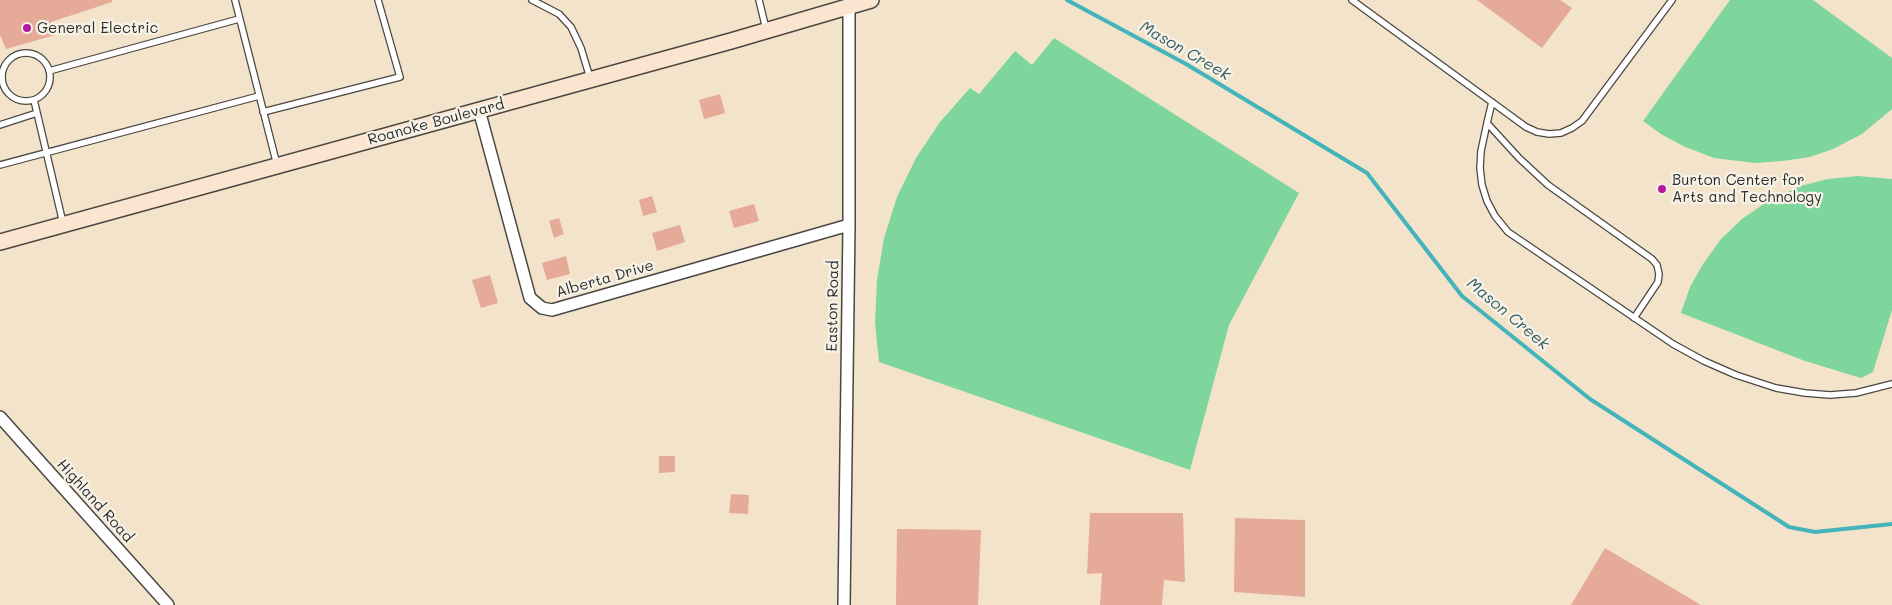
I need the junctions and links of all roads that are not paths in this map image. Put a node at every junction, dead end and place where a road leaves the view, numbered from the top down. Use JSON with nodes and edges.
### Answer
{"nodes":[{"id":1,"x":234,"y":0,"type":"edge"},
{"id":2,"x":378,"y":0,"type":"edge"},
{"id":3,"x":532,"y":0,"type":"edge"},
{"id":4,"x":759,"y":0,"type":"edge"},
{"id":5,"x":871,"y":0,"type":"edge"},
{"id":6,"x":1352,"y":0,"type":"edge"},
{"id":7,"x":1672,"y":0,"type":"edge"},
{"id":8,"x":849,"y":7,"type":"junction"},
{"id":9,"x":239,"y":19,"type":"junction"},
{"id":10,"x":767,"y":31,"type":"junction"},
{"id":11,"x":49,"y":71,"type":"junction"},
{"id":12,"x":590,"y":79,"type":"junction"},
{"id":13,"x":2,"y":87,"type":"edge"},
{"id":14,"x":259,"y":96,"type":"junction"},
{"id":15,"x":34,"y":100,"type":"junction"},
{"id":16,"x":1492,"y":102,"type":"junction"},
{"id":17,"x":479,"y":110,"type":"junction"},
{"id":18,"x":263,"y":112,"type":"junction"},
{"id":19,"x":37,"y":113,"type":"junction"},
{"id":20,"x":1487,"y":123,"type":"junction"},
{"id":21,"x":0,"y":125,"type":"edge"},
{"id":22,"x":47,"y":154,"type":"junction"},
{"id":23,"x":0,"y":165,"type":"edge"},
{"id":24,"x":277,"y":165,"type":"junction"},
{"id":25,"x":64,"y":225,"type":"junction"},
{"id":26,"x":849,"y":225,"type":"junction"},
{"id":27,"x":0,"y":242,"type":"edge"},
{"id":28,"x":1634,"y":318,"type":"junction"},
{"id":29,"x":1892,"y":384,"type":"edge"},
{"id":30,"x":0,"y":417,"type":"edge"},
{"id":31,"x":168,"y":605,"type":"edge"},
{"id":32,"x":844,"y":605,"type":"edge"}],
"edges":[{"from":1,"to":9,"type":"lane"},
{"from":2,"to":18,"type":"lane"},
{"from":3,"to":12,"type":"lane"},
{"from":4,"to":10,"type":"lane"},
{"from":5,"to":8,"type":"main road","name":"Roanoke Boulevard"},
{"from":6,"to":16,"type":"lane"},
{"from":7,"to":16,"type":"lane"},
{"from":8,"to":10,"type":"main road","name":"Roanoke Boulevard"},
{"from":8,"to":26,"type":"street","name":"Easton Road"},
{"from":9,"to":11,"type":"lane"},
{"from":9,"to":14,"type":"lane"},
{"from":10,"to":12,"type":"main road","name":"Roanoke Boulevard"},
{"from":11,"to":13,"type":"lane"},
{"from":11,"to":15,"type":"lane"},
{"from":12,"to":17,"type":"main road","name":"Roanoke Boulevard"},
{"from":13,"to":15,"type":"lane"},
{"from":14,"to":18,"type":"lane"},
{"from":14,"to":22,"type":"lane"},
{"from":15,"to":19,"type":"lane"},
{"from":16,"to":20,"type":"lane"},
{"from":17,"to":24,"type":"main road","name":"Roanoke Boulevard"},
{"from":17,"to":26,"type":"street","name":"Alberta Drive"},
{"from":18,"to":24,"type":"lane"},
{"from":19,"to":21,"type":"lane"},
{"from":19,"to":22,"type":"lane"},
{"from":20,"to":28,"type":"lane"},
{"from":20,"to":28,"type":"lane"},
{"from":22,"to":23,"type":"lane"},
{"from":22,"to":25,"type":"lane"},
{"from":24,"to":25,"type":"main road","name":"Roanoke Boulevard"},
{"from":25,"to":27,"type":"main road","name":"Roanoke Boulevard"},
{"from":26,"to":32,"type":"street","name":"Easton Road"},
{"from":28,"to":29,"type":"lane"},
{"from":30,"to":31,"type":"street","name":"Highland Road"}]}
